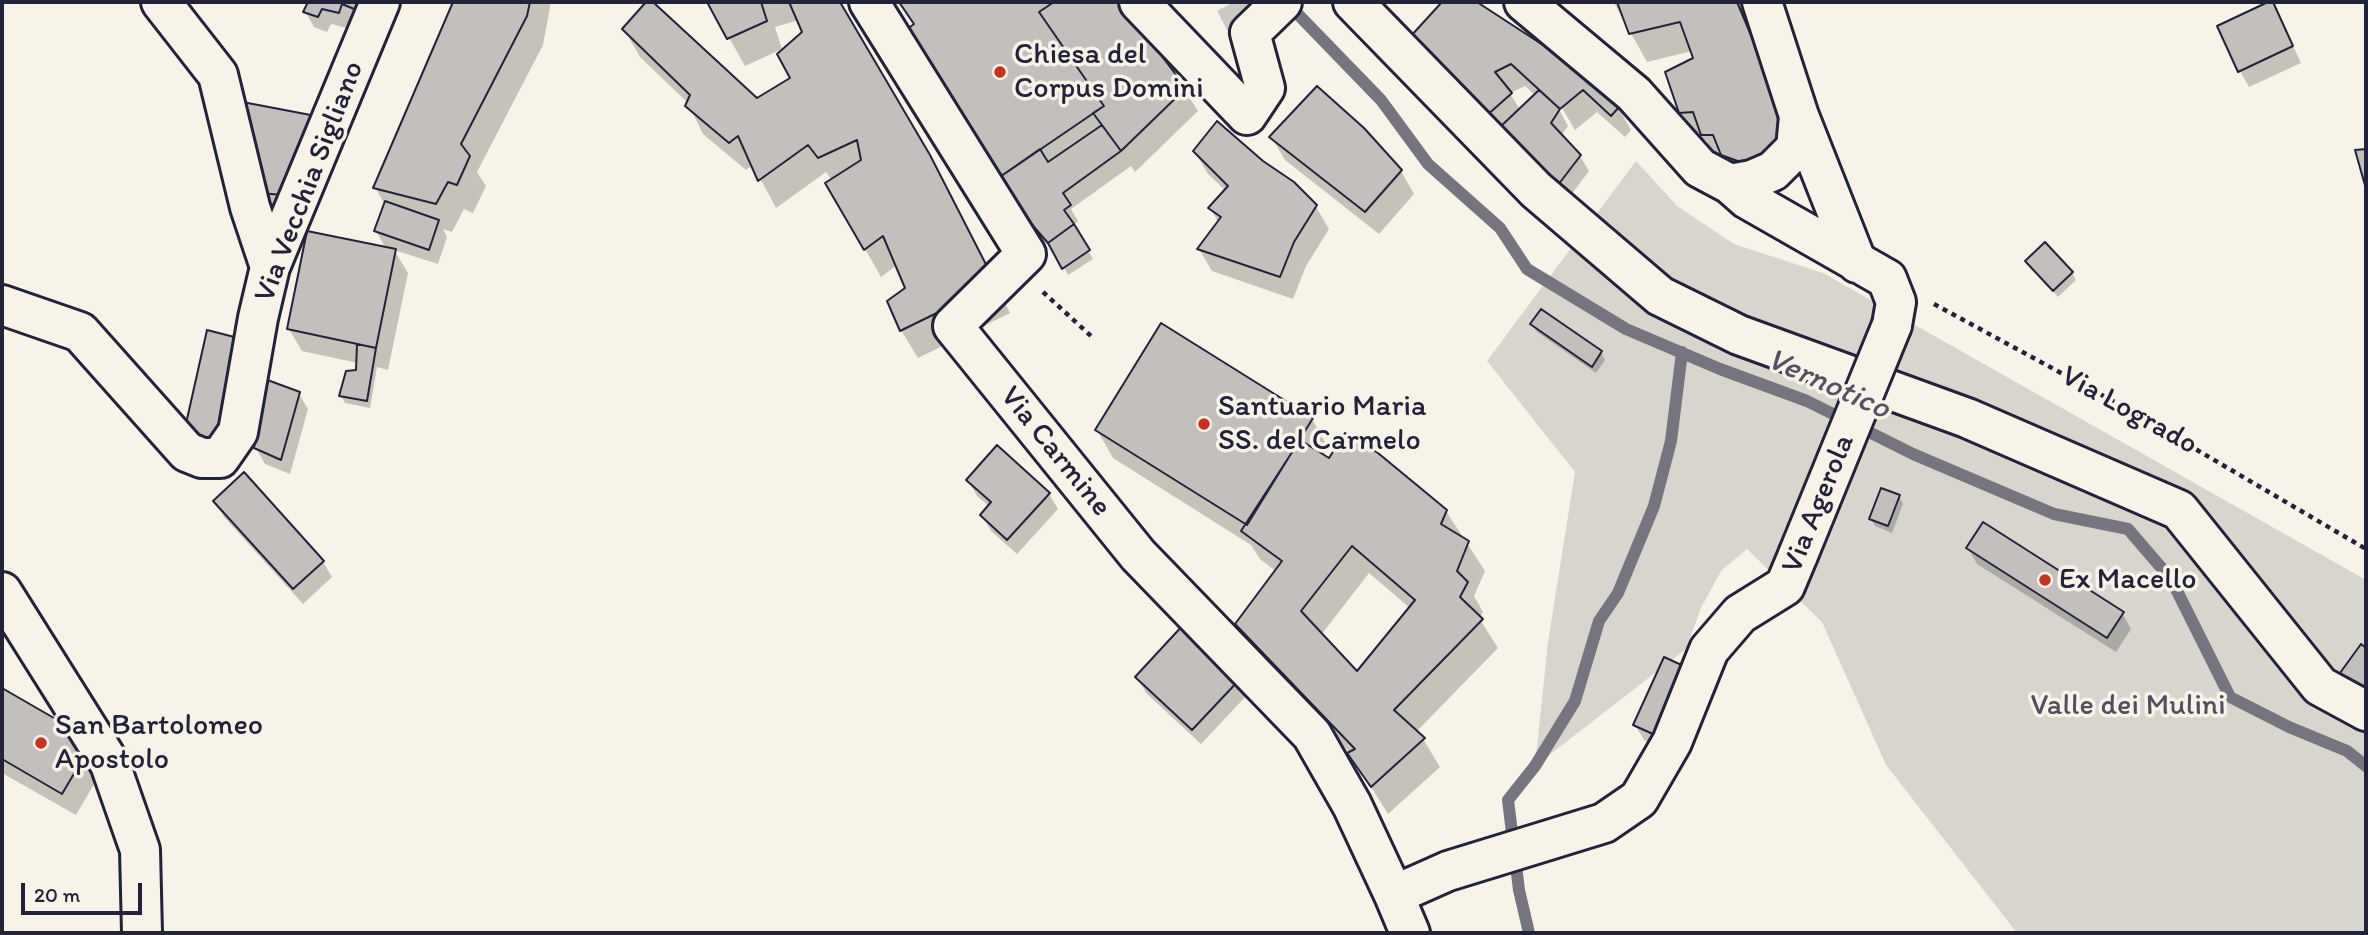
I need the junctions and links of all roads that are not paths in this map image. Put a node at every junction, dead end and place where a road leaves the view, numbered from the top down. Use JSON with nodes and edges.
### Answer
{"nodes":[{"id":1,"x":161,"y":2,"type":"edge"},
{"id":2,"x":380,"y":2,"type":"edge"},
{"id":3,"x":869,"y":2,"type":"edge"},
{"id":4,"x":1139,"y":2,"type":"edge"},
{"id":5,"x":1282,"y":2,"type":"edge"},
{"id":6,"x":1353,"y":2,"type":"edge"},
{"id":7,"x":1524,"y":2,"type":"edge"},
{"id":8,"x":1762,"y":2,"type":"edge"},
{"id":9,"x":1800,"y":116,"type":"junction"},
{"id":10,"x":1730,"y":184,"type":"junction"},
{"id":11,"x":270,"y":267,"type":"junction"},
{"id":12,"x":1872,"y":271,"type":"junction"},
{"id":13,"x":2,"y":305,"type":"edge"},
{"id":14,"x":2,"y":592,"type":"edge"},
{"id":15,"x":2366,"y":710,"type":"edge"},
{"id":16,"x":1394,"y":895,"type":"junction"},
{"id":17,"x":142,"y":933,"type":"edge"},
{"id":18,"x":1410,"y":933,"type":"edge"}],
"edges":[{"from":1,"to":11,"type":"street"},
{"from":2,"to":11,"type":"street","name":"Via Vecchia Sigliano"},
{"from":3,"to":16,"type":"street","name":"Via Carmine"},
{"from":4,"to":5,"type":"street"},
{"from":6,"to":15,"type":"street"},
{"from":7,"to":10,"type":"street"},
{"from":8,"to":9,"type":"street"},
{"from":9,"to":10,"type":"street"},
{"from":9,"to":12,"type":"street"},
{"from":10,"to":12,"type":"street"},
{"from":11,"to":13,"type":"street","name":"Via Vecchia Sigliano"},
{"from":12,"to":16,"type":"street","name":"Via Agerola","bridge":true},
{"from":14,"to":17,"type":"street"},
{"from":16,"to":18,"type":"street"}]}
